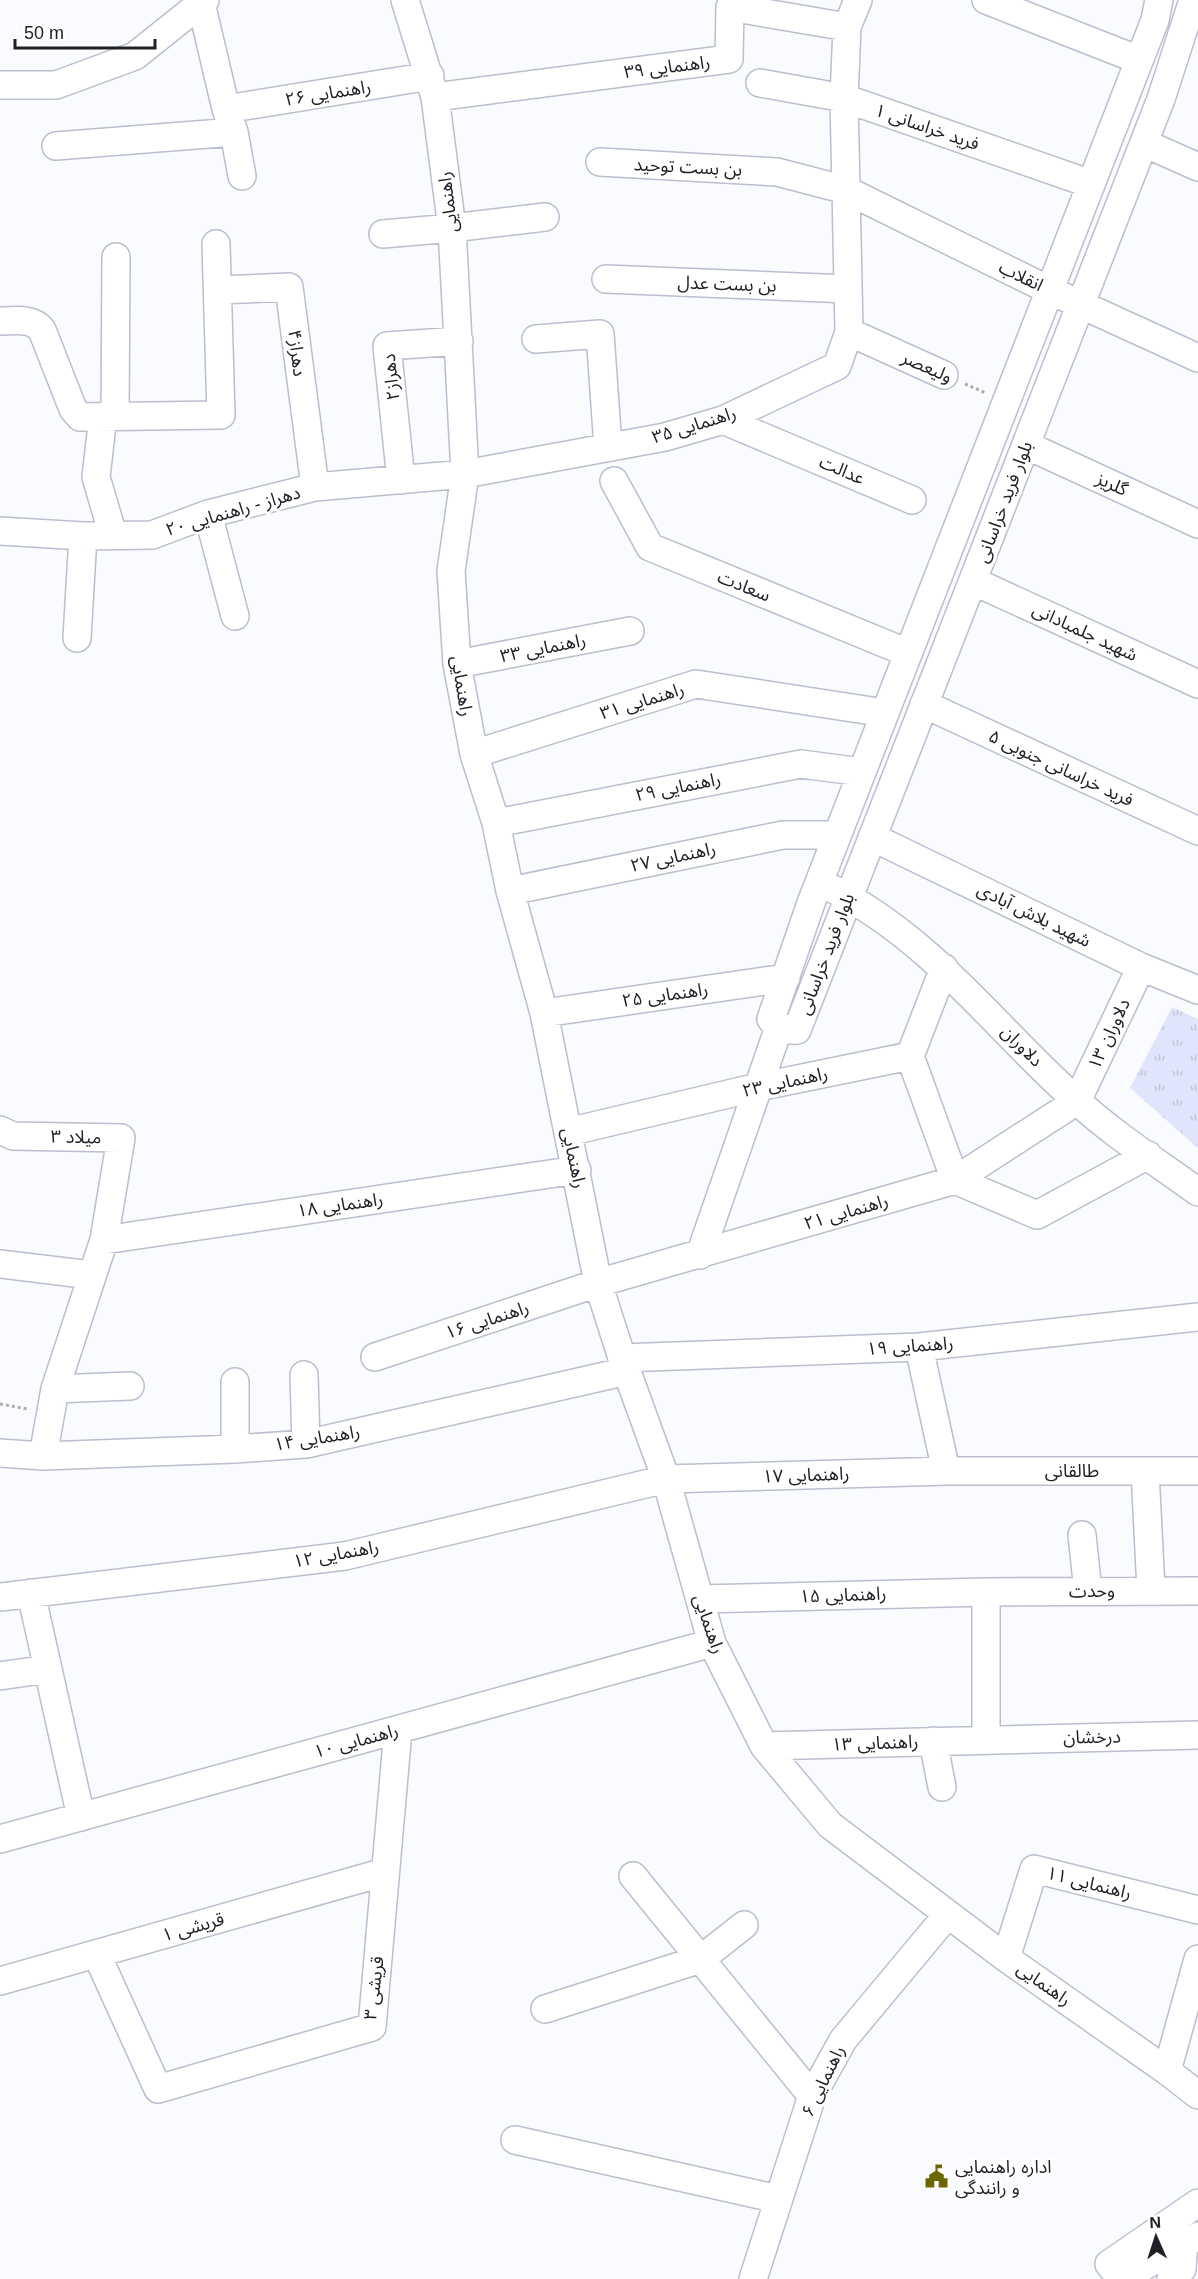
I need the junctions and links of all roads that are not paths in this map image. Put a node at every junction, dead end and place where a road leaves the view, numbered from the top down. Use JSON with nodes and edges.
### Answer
{"nodes":[{"id":1,"x":405,"y":0,"type":"edge"},
{"id":2,"x":858,"y":0,"type":"edge"},
{"id":3,"x":986,"y":0,"type":"edge"},
{"id":4,"x":1159,"y":0,"type":"edge"},
{"id":5,"x":1193,"y":0,"type":"edge"},
{"id":6,"x":203,"y":1,"type":"edge"},
{"id":7,"x":847,"y":27,"type":"junction"},
{"id":8,"x":1139,"y":60,"type":"junction"},
{"id":9,"x":760,"y":83,"type":"dead end"},
{"id":10,"x":0,"y":85,"type":"edge"},
{"id":11,"x":433,"y":86,"type":"junction"},
{"id":12,"x":1129,"y":86,"type":"junction"},
{"id":13,"x":844,"y":98,"type":"junction"},
{"id":14,"x":1161,"y":99,"type":"junction"},
{"id":15,"x":230,"y":121,"type":"junction"},
{"id":16,"x":1144,"y":143,"type":"junction"},
{"id":17,"x":56,"y":146,"type":"dead end"},
{"id":18,"x":600,"y":162,"type":"dead end"},
{"id":19,"x":1198,"y":167,"type":"edge"},
{"id":20,"x":242,"y":176,"type":"dead end"},
{"id":21,"x":1091,"y":183,"type":"junction"},
{"id":22,"x":846,"y":190,"type":"junction"},
{"id":23,"x":545,"y":217,"type":"dead end"},
{"id":24,"x":452,"y":228,"type":"junction"},
{"id":25,"x":383,"y":234,"type":"dead end"},
{"id":26,"x":216,"y":244,"type":"dead end"},
{"id":27,"x":116,"y":257,"type":"dead end"},
{"id":28,"x":606,"y":279,"type":"dead end"},
{"id":29,"x":848,"y":289,"type":"junction"},
{"id":30,"x":219,"y":290,"type":"junction"},
{"id":31,"x":1050,"y":290,"type":"junction"},
{"id":32,"x":1081,"y":304,"type":"junction"},
{"id":33,"x":0,"y":321,"type":"edge"},
{"id":34,"x":849,"y":332,"type":"junction"},
{"id":35,"x":537,"y":339,"type":"dead end"},
{"id":36,"x":459,"y":341,"type":"junction"},
{"id":37,"x":1198,"y":358,"type":"edge"},
{"id":38,"x":944,"y":375,"type":"road end"},
{"id":39,"x":109,"y":416,"type":"junction"},
{"id":40,"x":723,"y":420,"type":"junction"},
{"id":41,"x":1026,"y":445,"type":"junction"},
{"id":42,"x":608,"y":447,"type":"junction"},
{"id":43,"x":465,"y":474,"type":"junction"},
{"id":44,"x":401,"y":480,"type":"junction"},
{"id":45,"x":614,"y":481,"type":"dead end"},
{"id":46,"x":315,"y":488,"type":"junction"},
{"id":47,"x":912,"y":500,"type":"dead end"},
{"id":48,"x":207,"y":514,"type":"junction"},
{"id":49,"x":1198,"y":524,"type":"edge"},
{"id":50,"x":0,"y":531,"type":"edge"},
{"id":51,"x":113,"y":535,"type":"junction"},
{"id":52,"x":83,"y":536,"type":"junction"},
{"id":53,"x":973,"y":581,"type":"junction"},
{"id":54,"x":235,"y":616,"type":"dead end"},
{"id":55,"x":630,"y":631,"type":"dead end"},
{"id":56,"x":77,"y":638,"type":"dead end"},
{"id":57,"x":908,"y":653,"type":"junction"},
{"id":58,"x":457,"y":664,"type":"junction"},
{"id":59,"x":1198,"y":684,"type":"edge"},
{"id":60,"x":924,"y":704,"type":"junction"},
{"id":61,"x":885,"y":713,"type":"junction"},
{"id":62,"x":474,"y":754,"type":"junction"},
{"id":63,"x":862,"y":772,"type":"junction"},
{"id":64,"x":496,"y":823,"type":"junction"},
{"id":65,"x":1198,"y":831,"type":"edge"},
{"id":66,"x":837,"y":835,"type":"junction"},
{"id":67,"x":872,"y":837,"type":"junction"},
{"id":68,"x":819,"y":882,"type":"junction"},
{"id":69,"x":510,"y":891,"type":"junction"},
{"id":70,"x":849,"y":897,"type":"junction"},
{"id":71,"x":1141,"y":967,"type":"junction"},
{"id":72,"x":944,"y":968,"type":"junction"},
{"id":73,"x":786,"y":978,"type":"junction"},
{"id":74,"x":1198,"y":990,"type":"edge"},
{"id":75,"x":544,"y":1013,"type":"junction"},
{"id":76,"x":779,"y":1027,"type":"junction"},
{"id":77,"x":910,"y":1056,"type":"junction"},
{"id":78,"x":758,"y":1087,"type":"junction"},
{"id":79,"x":1077,"y":1101,"type":"junction"},
{"id":80,"x":0,"y":1130,"type":"edge"},
{"id":81,"x":568,"y":1132,"type":"junction"},
{"id":82,"x":1148,"y":1155,"type":"junction"},
{"id":83,"x":577,"y":1170,"type":"junction"},
{"id":84,"x":956,"y":1180,"type":"junction"},
{"id":85,"x":1198,"y":1191,"type":"edge"},
{"id":86,"x":104,"y":1240,"type":"junction"},
{"id":87,"x":700,"y":1255,"type":"junction"},
{"id":88,"x":0,"y":1264,"type":"edge"},
{"id":89,"x":91,"y":1275,"type":"junction"},
{"id":90,"x":598,"y":1283,"type":"junction"},
{"id":91,"x":1198,"y":1317,"type":"edge"},
{"id":92,"x":919,"y":1347,"type":"junction"},
{"id":93,"x":375,"y":1356,"type":"dead end"},
{"id":94,"x":624,"y":1365,"type":"junction"},
{"id":95,"x":304,"y":1375,"type":"dead end"},
{"id":96,"x":235,"y":1382,"type":"dead end"},
{"id":97,"x":130,"y":1386,"type":"dead end"},
{"id":98,"x":52,"y":1401,"type":"junction"},
{"id":99,"x":306,"y":1444,"type":"junction"},
{"id":100,"x":235,"y":1449,"type":"junction"},
{"id":101,"x":0,"y":1453,"type":"edge"},
{"id":102,"x":43,"y":1456,"type":"junction"},
{"id":103,"x":1144,"y":1470,"type":"junction"},
{"id":104,"x":946,"y":1471,"type":"junction"},
{"id":105,"x":1198,"y":1471,"type":"edge"},
{"id":106,"x":666,"y":1479,"type":"junction"},
{"id":107,"x":1082,"y":1535,"type":"dead end"},
{"id":108,"x":1088,"y":1590,"type":"junction"},
{"id":109,"x":1151,"y":1590,"type":"junction"},
{"id":110,"x":1198,"y":1591,"type":"edge"},
{"id":111,"x":986,"y":1592,"type":"junction"},
{"id":112,"x":31,"y":1593,"type":"junction"},
{"id":113,"x":0,"y":1597,"type":"edge"},
{"id":114,"x":700,"y":1599,"type":"junction"},
{"id":115,"x":712,"y":1643,"type":"junction"},
{"id":116,"x":48,"y":1669,"type":"junction"},
{"id":117,"x":0,"y":1676,"type":"edge"},
{"id":118,"x":398,"y":1730,"type":"junction"},
{"id":119,"x":1198,"y":1735,"type":"edge"},
{"id":120,"x":986,"y":1740,"type":"junction"},
{"id":121,"x":933,"y":1741,"type":"junction"},
{"id":122,"x":764,"y":1746,"type":"junction"},
{"id":123,"x":942,"y":1787,"type":"dead end"},
{"id":124,"x":81,"y":1817,"type":"junction"},
{"id":125,"x":0,"y":1839,"type":"edge"},
{"id":126,"x":385,"y":1872,"type":"junction"},
{"id":127,"x":633,"y":1876,"type":"dead end"},
{"id":128,"x":1198,"y":1910,"type":"edge"},
{"id":129,"x":948,"y":1914,"type":"junction"},
{"id":130,"x":744,"y":1925,"type":"dead end"},
{"id":131,"x":97,"y":1954,"type":"junction"},
{"id":132,"x":1006,"y":1958,"type":"junction"},
{"id":133,"x":701,"y":1959,"type":"junction"},
{"id":134,"x":1198,"y":1959,"type":"edge"},
{"id":135,"x":0,"y":1981,"type":"edge"},
{"id":136,"x":1194,"y":1987,"type":"edge"},
{"id":137,"x":545,"y":2009,"type":"dead end"},
{"id":138,"x":1167,"y":2071,"type":"junction"},
{"id":139,"x":1198,"y":2095,"type":"edge"},
{"id":140,"x":812,"y":2096,"type":"junction"},
{"id":141,"x":515,"y":2140,"type":"dead end"},
{"id":142,"x":778,"y":2199,"type":"junction"},
{"id":143,"x":1198,"y":2203,"type":"edge"},
{"id":144,"x":1184,"y":2234,"type":"edge"},
{"id":145,"x":753,"y":2279,"type":"edge"},
{"id":146,"x":1121,"y":2279,"type":"edge"},
{"id":147,"x":1171,"y":2279,"type":"edge"}],
"edges":[{"from":1,"to":11,"type":"street","name":"راهنمایی"},
{"from":2,"to":7,"type":"street"},
{"from":3,"to":8,"type":"street"},
{"from":4,"to":8,"type":"street","name":"بلوار فرید خراسانی"},
{"from":5,"to":14,"type":"street","name":"بلوار فرید خراسانی"},
{"from":6,"to":10,"type":"street"},
{"from":6,"to":15,"type":"street"},
{"from":7,"to":11,"type":"street","name":"راهنمایی ۳۹"},
{"from":7,"to":13,"type":"street"},
{"from":8,"to":12,"type":"street","name":"بلوار فرید خراسانی"},
{"from":9,"to":13,"type":"street","name":"فرید خراسانی ۱"},
{"from":11,"to":15,"type":"street","name":"راهنمایی ۲۶"},
{"from":11,"to":24,"type":"street","name":"راهنمایی"},
{"from":12,"to":14,"type":"street"},
{"from":12,"to":21,"type":"street","name":"بلوار فرید خراسانی"},
{"from":13,"to":21,"type":"street","name":"فرید خراسانی ۱"},
{"from":13,"to":22,"type":"street"},
{"from":14,"to":16,"type":"street","name":"بلوار فرید خراسانی"},
{"from":15,"to":17,"type":"street","name":"راهنمایی ۲۶"},
{"from":15,"to":20,"type":"street"},
{"from":16,"to":19,"type":"street"},
{"from":16,"to":32,"type":"street","name":"بلوار فرید خراسانی"},
{"from":18,"to":22,"type":"street","name":"بن بست توحید"},
{"from":21,"to":31,"type":"street","name":"بلوار فرید خراسانی"},
{"from":22,"to":29,"type":"street","name":"راهنمایی ۳۵"},
{"from":22,"to":31,"type":"street","name":"انقلاب"},
{"from":23,"to":24,"type":"street"},
{"from":24,"to":25,"type":"street"},
{"from":24,"to":36,"type":"street","name":"راهنمایی"},
{"from":26,"to":30,"type":"street"},
{"from":27,"to":39,"type":"street"},
{"from":28,"to":29,"type":"street","name":"بن بست عدل"},
{"from":29,"to":34,"type":"street","name":"راهنمایی ۳۵"},
{"from":30,"to":39,"type":"street"},
{"from":30,"to":46,"type":"street","name":"دهراز۴"},
{"from":31,"to":32,"type":"street","name":"انقلاب"},
{"from":31,"to":57,"type":"street","name":"بلوار فرید خراسانی"},
{"from":32,"to":37,"type":"street","name":"انقلاب"},
{"from":32,"to":41,"type":"street","name":"بلوار فرید خراسانی"},
{"from":33,"to":39,"type":"street"},
{"from":34,"to":38,"type":"street","name":"ولیعصر"},
{"from":34,"to":40,"type":"street","name":"راهنمایی ۳۵"},
{"from":35,"to":42,"type":"street"},
{"from":36,"to":43,"type":"street","name":"راهنمایی"},
{"from":36,"to":44,"type":"street","name":"دهراز۲"},
{"from":39,"to":51,"type":"street"},
{"from":40,"to":42,"type":"street","name":"راهنمایی ۳۵"},
{"from":40,"to":47,"type":"street","name":"عدالت"},
{"from":41,"to":49,"type":"street","name":"گلریز"},
{"from":41,"to":53,"type":"street","name":"بلوار فرید خراسانی"},
{"from":42,"to":43,"type":"street","name":"راهنمایی ۳۵"},
{"from":43,"to":44,"type":"street","name":"دهراز - راهنمایی ۲۰"},
{"from":43,"to":58,"type":"street","name":"راهنمایی"},
{"from":44,"to":46,"type":"street","name":"دهراز - راهنمایی ۲۰"},
{"from":45,"to":57,"type":"street","name":"سعادت"},
{"from":46,"to":48,"type":"street","name":"دهراز - راهنمایی ۲۰"},
{"from":48,"to":51,"type":"street","name":"دهراز - راهنمایی ۲۰"},
{"from":48,"to":54,"type":"street"},
{"from":50,"to":52,"type":"street","name":"دهراز - راهنمایی ۲۰"},
{"from":51,"to":52,"type":"street","name":"دهراز - راهنمایی ۲۰"},
{"from":52,"to":56,"type":"street"},
{"from":53,"to":59,"type":"street","name":"شهید جلمبادانی"},
{"from":53,"to":60,"type":"street","name":"بلوار فرید خراسانی"},
{"from":55,"to":58,"type":"street","name":"راهنمایی ۳۳"},
{"from":57,"to":61,"type":"street","name":"بلوار فرید خراسانی"},
{"from":58,"to":62,"type":"street","name":"راهنمایی"},
{"from":60,"to":65,"type":"street","name":"فرید خراسانی جنوبی ۵"},
{"from":60,"to":67,"type":"street","name":"بلوار فرید خراسانی"},
{"from":61,"to":62,"type":"street","name":"راهنمایی ۳۱"},
{"from":61,"to":63,"type":"street","name":"بلوار فرید خراسانی"},
{"from":62,"to":64,"type":"street","name":"راهنمایی"},
{"from":63,"to":64,"type":"street","name":"راهنمایی ۲۹"},
{"from":63,"to":66,"type":"street","name":"بلوار فرید خراسانی"},
{"from":64,"to":69,"type":"street","name":"راهنمایی"},
{"from":66,"to":68,"type":"street","name":"بلوار فرید خراسانی"},
{"from":66,"to":69,"type":"street","name":"راهنمایی ۲۷"},
{"from":67,"to":70,"type":"street","name":"بلوار فرید خراسانی"},
{"from":67,"to":71,"type":"street","name":"شهید بلاش آبادی"},
{"from":68,"to":70,"type":"street","name":"دلاوران"},
{"from":68,"to":73,"type":"street","name":"بلوار فرید خراسانی"},
{"from":69,"to":75,"type":"street","name":"راهنمایی"},
{"from":70,"to":72,"type":"street","name":"دلاوران"},
{"from":70,"to":76,"type":"street","name":"بلوار فرید خراسانی"},
{"from":71,"to":74,"type":"street","name":"شهید بلاش آبادی"},
{"from":71,"to":79,"type":"street","name":"دلاوران ۱۳"},
{"from":72,"to":77,"type":"street"},
{"from":72,"to":79,"type":"street","name":"دلاوران"},
{"from":73,"to":75,"type":"street","name":"راهنمایی ۲۵"},
{"from":73,"to":76,"type":"street","name":"بلوار فرید خراسانی"},
{"from":75,"to":81,"type":"street","name":"راهنمایی"},
{"from":76,"to":78,"type":"street"},
{"from":77,"to":78,"type":"street","name":"راهنمایی ۲۳"},
{"from":77,"to":84,"type":"street"},
{"from":78,"to":81,"type":"street","name":"راهنمایی ۲۳"},
{"from":78,"to":87,"type":"street"},
{"from":79,"to":82,"type":"street","name":"دلاوران"},
{"from":79,"to":84,"type":"street","name":"راهنمایی ۲۱"},
{"from":80,"to":86,"type":"street","name":"میلاد ۳"},
{"from":81,"to":83,"type":"street","name":"راهنمایی"},
{"from":82,"to":84,"type":"street"},
{"from":82,"to":85,"type":"street","name":"دلاوران"},
{"from":83,"to":86,"type":"street","name":"راهنمایی ۱۸"},
{"from":83,"to":90,"type":"street","name":"راهنمایی"},
{"from":84,"to":87,"type":"street","name":"راهنمایی ۲۱"},
{"from":86,"to":89,"type":"street"},
{"from":87,"to":90,"type":"street","name":"راهنمایی ۲۱"},
{"from":88,"to":89,"type":"street"},
{"from":89,"to":98,"type":"street"},
{"from":90,"to":93,"type":"street","name":"راهنمایی ۱۶"},
{"from":90,"to":94,"type":"street","name":"راهنمایی"},
{"from":91,"to":92,"type":"street","name":"راهنمایی ۱۹"},
{"from":92,"to":94,"type":"street","name":"راهنمایی ۱۹"},
{"from":92,"to":104,"type":"street"},
{"from":94,"to":99,"type":"street","name":"راهنمایی ۱۴"},
{"from":94,"to":106,"type":"street","name":"راهنمایی"},
{"from":95,"to":99,"type":"street"},
{"from":96,"to":100,"type":"street"},
{"from":97,"to":98,"type":"street"},
{"from":98,"to":102,"type":"street"},
{"from":99,"to":100,"type":"street","name":"راهنمایی ۱۴"},
{"from":100,"to":102,"type":"street","name":"راهنمایی ۱۴"},
{"from":101,"to":102,"type":"street","name":"راهنمایی ۱۴"},
{"from":103,"to":104,"type":"street","name":"طالقانی"},
{"from":103,"to":105,"type":"street","name":"طالقانی"},
{"from":103,"to":109,"type":"street"},
{"from":104,"to":106,"type":"street","name":"راهنمایی ۱۷"},
{"from":106,"to":112,"type":"street","name":"راهنمایی ۱۲"},
{"from":106,"to":114,"type":"street","name":"راهنمایی"},
{"from":107,"to":108,"type":"street"},
{"from":108,"to":109,"type":"street","name":"وحدت"},
{"from":108,"to":111,"type":"street","name":"وحدت"},
{"from":109,"to":110,"type":"street","name":"وحدت"},
{"from":111,"to":114,"type":"street","name":"راهنمایی ۱۵"},
{"from":111,"to":120,"type":"street"},
{"from":112,"to":113,"type":"street","name":"راهنمایی ۱۲"},
{"from":112,"to":116,"type":"street"},
{"from":114,"to":115,"type":"street","name":"راهنمایی"},
{"from":115,"to":118,"type":"street","name":"راهنمایی ۱۰"},
{"from":115,"to":122,"type":"street","name":"راهنمایی"},
{"from":116,"to":117,"type":"street"},
{"from":116,"to":124,"type":"street"},
{"from":118,"to":124,"type":"street","name":"راهنمایی ۱۰"},
{"from":118,"to":126,"type":"street","name":"قریشی ۳"},
{"from":119,"to":120,"type":"street","name":"درخشان"},
{"from":120,"to":121,"type":"street","name":"راهنمایی ۱۳"},
{"from":121,"to":122,"type":"street","name":"راهنمایی ۱۳"},
{"from":121,"to":123,"type":"street"},
{"from":122,"to":129,"type":"street","name":"راهنمایی"},
{"from":124,"to":125,"type":"street","name":"راهنمایی ۱۰"},
{"from":126,"to":131,"type":"street","name":"قریشی ۱"},
{"from":126,"to":131,"type":"street","name":"قریشی ۳"},
{"from":127,"to":133,"type":"street"},
{"from":128,"to":132,"type":"street","name":"راهنمایی ۱۱"},
{"from":129,"to":132,"type":"street","name":"راهنمایی"},
{"from":129,"to":140,"type":"street","name":"راهنمایی ۶"},
{"from":130,"to":133,"type":"street"},
{"from":131,"to":135,"type":"street","name":"قریشی ۱"},
{"from":132,"to":138,"type":"street","name":"راهنمایی"},
{"from":133,"to":137,"type":"street"},
{"from":133,"to":140,"type":"street"},
{"from":134,"to":136,"type":"street"},
{"from":136,"to":138,"type":"street"},
{"from":138,"to":139,"type":"street","name":"راهنمایی"},
{"from":140,"to":142,"type":"street","name":"راهنمایی ۶"},
{"from":141,"to":142,"type":"street"},
{"from":142,"to":145,"type":"street","name":"راهنمایی ۶"},
{"from":143,"to":144,"type":"street"},
{"from":144,"to":146,"type":"street"},
{"from":144,"to":147,"type":"street"}]}
